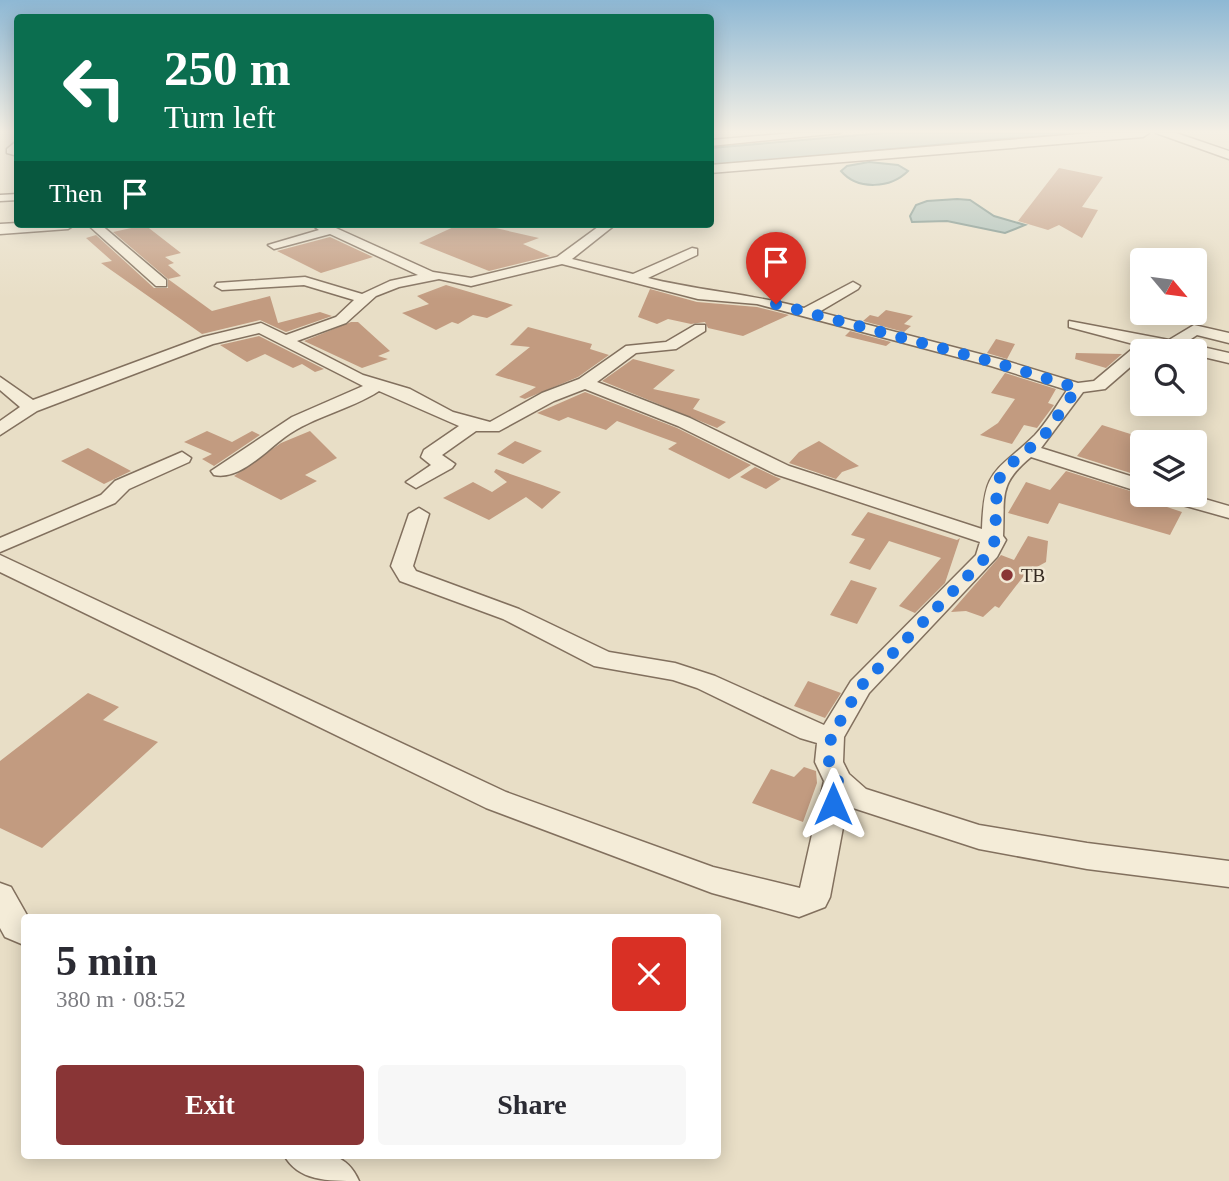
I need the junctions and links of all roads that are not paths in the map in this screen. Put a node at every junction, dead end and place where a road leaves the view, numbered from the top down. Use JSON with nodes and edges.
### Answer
{"nodes":[{"id":1,"x":98,"y":228,"type":"edge"},
{"id":2,"x":320,"y":228,"type":"edge"},
{"id":3,"x":325,"y":228,"type":"edge"},
{"id":4,"x":605,"y":228,"type":"edge"},
{"id":5,"x":274,"y":246,"type":"dead end"},
{"id":6,"x":692,"y":252,"type":"dead end"},
{"id":7,"x":562,"y":260,"type":"junction"},
{"id":8,"x":431,"y":276,"type":"junction"},
{"id":9,"x":632,"y":280,"type":"junction"},
{"id":10,"x":161,"y":284,"type":"dead end"},
{"id":11,"x":222,"y":286,"type":"dead end"},
{"id":12,"x":853,"y":286,"type":"dead end"},
{"id":13,"x":365,"y":299,"type":"junction"},
{"id":14,"x":806,"y":313,"type":"junction"},
{"id":15,"x":1074,"y":324,"type":"dead end"},
{"id":16,"x":700,"y":328,"type":"dead end"},
{"id":17,"x":1229,"y":338,"type":"edge"},
{"id":18,"x":1133,"y":339,"type":"edge"},
{"id":19,"x":1181,"y":339,"type":"edge"},
{"id":20,"x":286,"y":340,"type":"junction"},
{"id":21,"x":1207,"y":353,"type":"edge"},
{"id":22,"x":1229,"y":358,"type":"edge"},
{"id":23,"x":1130,"y":359,"type":"edge"},
{"id":24,"x":0,"y":382,"type":"edge"},
{"id":25,"x":585,"y":383,"type":"junction"},
{"id":26,"x":377,"y":384,"type":"junction"},
{"id":27,"x":1077,"y":388,"type":"junction"},
{"id":28,"x":31,"y":407,"type":"junction"},
{"id":29,"x":473,"y":425,"type":"junction"},
{"id":30,"x":0,"y":430,"type":"edge"},
{"id":31,"x":1028,"y":450,"type":"junction"},
{"id":32,"x":182,"y":458,"type":"dead end"},
{"id":33,"x":220,"y":471,"type":"dead end"},
{"id":34,"x":416,"y":482,"type":"dead end"},
{"id":35,"x":1130,"y":483,"type":"edge"},
{"id":36,"x":1207,"y":506,"type":"edge"},
{"id":37,"x":1229,"y":512,"type":"edge"},
{"id":38,"x":419,"y":514,"type":"dead end"},
{"id":39,"x":995,"y":540,"type":"junction"},
{"id":40,"x":0,"y":546,"type":"edge"},
{"id":41,"x":0,"y":562,"type":"edge"},
{"id":42,"x":831,"y":737,"type":"junction"},
{"id":43,"x":838,"y":781,"type":"junction"},
{"id":44,"x":1229,"y":874,"type":"edge"},
{"id":45,"x":0,"y":897,"type":"edge"},
{"id":46,"x":21,"y":930,"type":"edge"},
{"id":47,"x":309,"y":1159,"type":"edge"},
{"id":48,"x":339,"y":1181,"type":"edge"}],
"edges":[{"from":1,"to":10,"type":"street"},
{"from":2,"to":5,"type":"street"},
{"from":3,"to":8,"type":"street"},
{"from":4,"to":7,"type":"street"},
{"from":6,"to":9,"type":"street"},
{"from":7,"to":8,"type":"street"},
{"from":7,"to":9,"type":"street"},
{"from":8,"to":13,"type":"street"},
{"from":9,"to":14,"type":"street"},
{"from":11,"to":13,"type":"street"},
{"from":12,"to":14,"type":"street"},
{"from":13,"to":20,"type":"street"},
{"from":14,"to":27,"type":"street"},
{"from":15,"to":18,"type":"street"},
{"from":16,"to":25,"type":"street"},
{"from":17,"to":19,"type":"street"},
{"from":20,"to":26,"type":"street"},
{"from":20,"to":28,"type":"street"},
{"from":21,"to":22,"type":"street"},
{"from":23,"to":27,"type":"street"},
{"from":24,"to":28,"type":"street"},
{"from":25,"to":29,"type":"street"},
{"from":25,"to":39,"type":"street"},
{"from":26,"to":29,"type":"street"},
{"from":26,"to":33,"type":"street"},
{"from":27,"to":31,"type":"street"},
{"from":28,"to":30,"type":"street"},
{"from":29,"to":34,"type":"street"},
{"from":31,"to":35,"type":"street"},
{"from":31,"to":39,"type":"street"},
{"from":32,"to":40,"type":"street"},
{"from":36,"to":37,"type":"street"},
{"from":38,"to":42,"type":"street"},
{"from":39,"to":42,"type":"street"},
{"from":41,"to":43,"type":"street"},
{"from":42,"to":43,"type":"street"},
{"from":43,"to":44,"type":"street"},
{"from":45,"to":46,"type":"street"},
{"from":47,"to":48,"type":"street"}]}
